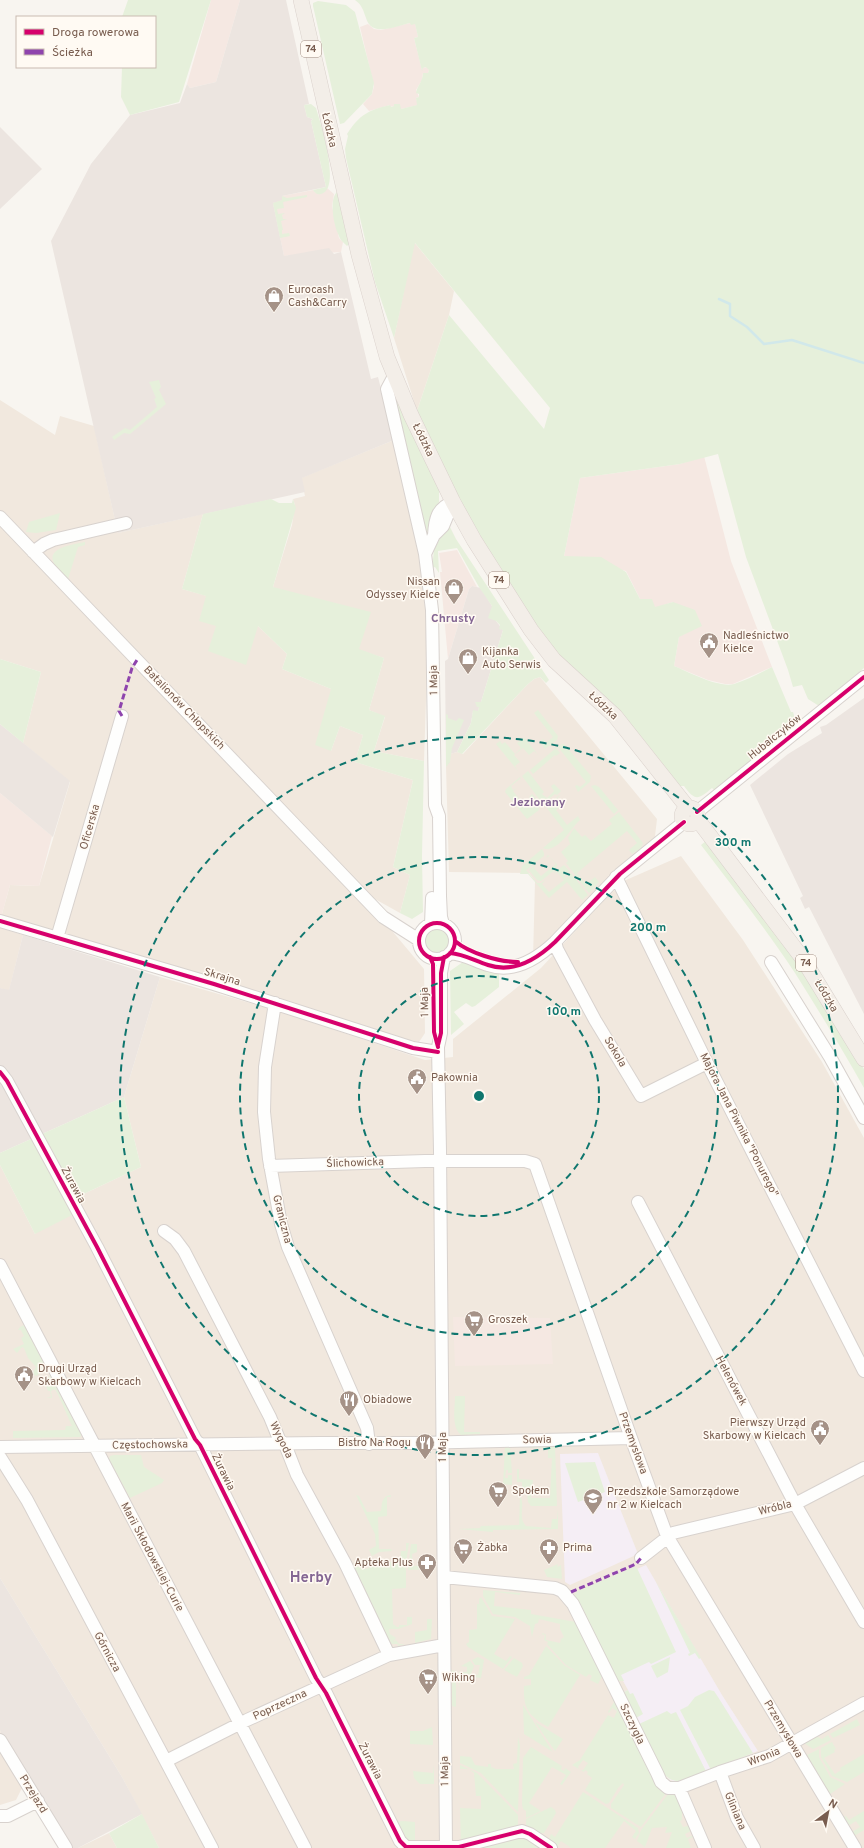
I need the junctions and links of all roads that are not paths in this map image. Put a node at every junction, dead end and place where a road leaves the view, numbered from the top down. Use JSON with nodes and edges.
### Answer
{"nodes":[{"id":1,"x":301,"y":0,"type":"edge"},
{"id":2,"x":394,"y":376,"type":"junction"},
{"id":3,"x":453,"y":502,"type":"junction"},
{"id":4,"x":0,"y":516,"type":"edge"},
{"id":5,"x":126,"y":523,"type":"dead end"},
{"id":6,"x":33,"y":552,"type":"junction"},
{"id":7,"x":425,"y":554,"type":"junction"},
{"id":8,"x":864,"y":677,"type":"edge"},
{"id":9,"x":122,"y":716,"type":"dead end"},
{"id":10,"x":436,"y":806,"type":"junction"},
{"id":11,"x":691,"y":816,"type":"junction"},
{"id":12,"x":616,"y":878,"type":"junction"},
{"id":13,"x":367,"y":900,"type":"junction"},
{"id":14,"x":0,"y":921,"type":"edge"},
{"id":15,"x":444,"y":924,"type":"junction"},
{"id":16,"x":428,"y":926,"type":"junction"},
{"id":17,"x":57,"y":938,"type":"junction"},
{"id":18,"x":419,"y":940,"type":"junction"},
{"id":19,"x":455,"y":942,"type":"junction"},
{"id":20,"x":555,"y":942,"type":"junction"},
{"id":21,"x":447,"y":955,"type":"junction"},
{"id":22,"x":430,"y":958,"type":"junction"},
{"id":23,"x":528,"y":962,"type":"junction"},
{"id":24,"x":771,"y":962,"type":"dead end"},
{"id":25,"x":275,"y":1003,"type":"junction"},
{"id":26,"x":438,"y":1049,"type":"junction"},
{"id":27,"x":864,"y":1059,"type":"edge"},
{"id":28,"x":707,"y":1063,"type":"junction"},
{"id":29,"x":0,"y":1072,"type":"edge"},
{"id":30,"x":864,"y":1118,"type":"edge"},
{"id":31,"x":440,"y":1162,"type":"junction"},
{"id":32,"x":270,"y":1166,"type":"junction"},
{"id":33,"x":638,"y":1202,"type":"dead end"},
{"id":34,"x":164,"y":1231,"type":"dead end"},
{"id":35,"x":0,"y":1265,"type":"edge"},
{"id":36,"x":864,"y":1371,"type":"edge"},
{"id":37,"x":631,"y":1438,"type":"junction"},
{"id":38,"x":443,"y":1443,"type":"junction"},
{"id":39,"x":284,"y":1444,"type":"junction"},
{"id":40,"x":369,"y":1444,"type":"junction"},
{"id":41,"x":200,"y":1445,"type":"junction"},
{"id":42,"x":94,"y":1446,"type":"junction"},
{"id":43,"x":0,"y":1447,"type":"edge"},
{"id":44,"x":0,"y":1457,"type":"edge"},
{"id":45,"x":864,"y":1468,"type":"edge"},
{"id":46,"x":795,"y":1504,"type":"junction"},
{"id":47,"x":668,"y":1536,"type":"junction"},
{"id":48,"x":641,"y":1558,"type":"dead end"},
{"id":49,"x":444,"y":1577,"type":"junction"},
{"id":50,"x":864,"y":1622,"type":"edge"},
{"id":51,"x":444,"y":1645,"type":"junction"},
{"id":52,"x":389,"y":1655,"type":"junction"},
{"id":53,"x":321,"y":1686,"type":"junction"},
{"id":54,"x":864,"y":1703,"type":"edge"},
{"id":55,"x":240,"y":1724,"type":"junction"},
{"id":56,"x":0,"y":1740,"type":"edge"},
{"id":57,"x":792,"y":1744,"type":"junction"},
{"id":58,"x":166,"y":1761,"type":"junction"},
{"id":59,"x":720,"y":1772,"type":"junction"},
{"id":60,"x":679,"y":1788,"type":"junction"},
{"id":61,"x":38,"y":1801,"type":"junction"},
{"id":62,"x":0,"y":1816,"type":"edge"},
{"id":63,"x":66,"y":1848,"type":"edge"},
{"id":64,"x":212,"y":1848,"type":"edge"},
{"id":65,"x":305,"y":1848,"type":"edge"},
{"id":66,"x":446,"y":1848,"type":"edge"},
{"id":67,"x":551,"y":1848,"type":"edge"},
{"id":68,"x":705,"y":1848,"type":"edge"},
{"id":69,"x":754,"y":1848,"type":"edge"},
{"id":70,"x":855,"y":1848,"type":"edge"}],
"edges":[{"from":1,"to":2,"type":"main road","name":"Łódzka","number":"74"},
{"from":2,"to":3,"type":"main road","name":"Łódzka","number":"74"},
{"from":2,"to":7,"type":"street","name":"1 Maja"},
{"from":3,"to":7,"type":"street"},
{"from":3,"to":11,"type":"main road","name":"Łódzka","number":"74"},
{"from":4,"to":6,"type":"street","name":"Batalionów Chłopskich"},
{"from":5,"to":6,"type":"street"},
{"from":6,"to":13,"type":"street","name":"Batalionów Chłopskich"},
{"from":7,"to":10,"type":"street","name":"1 Maja"},
{"from":8,"to":11,"type":"street","name":"Hubalczyków"},
{"from":9,"to":17,"type":"street","name":"Oficerska"},
{"from":10,"to":15,"type":"street","name":"1 Maja"},
{"from":10,"to":16,"type":"street","name":"1 Maja"},
{"from":11,"to":12,"type":"street","name":"Hubalczyków"},
{"from":11,"to":27,"type":"main road","name":"Łódzka","number":"74"},
{"from":12,"to":20,"type":"street","name":"Hubalczyków"},
{"from":12,"to":28,"type":"street","name":"Majora Jana Piwnika \"Ponurego\""},
{"from":13,"to":16,"type":"street","name":"Batalionów Chłopskich"},
{"from":13,"to":18,"type":"street","name":"Batalionów Chłopskich"},
{"from":14,"to":17,"type":"street","name":"Skrajna"},
{"from":15,"to":16,"type":"street"},
{"from":15,"to":19,"type":"street"},
{"from":16,"to":18,"type":"street"},
{"from":17,"to":25,"type":"street","name":"Skrajna"},
{"from":18,"to":22,"type":"street"},
{"from":19,"to":21,"type":"street"},
{"from":19,"to":23,"type":"street"},
{"from":20,"to":23,"type":"street","name":"Hubalczyków"},
{"from":20,"to":28,"type":"street","name":"Sokola"},
{"from":21,"to":22,"type":"street"},
{"from":21,"to":23,"type":"street","name":"Hubalczyków"},
{"from":21,"to":26,"type":"street","name":"1 Maja"},
{"from":22,"to":26,"type":"street","name":"1 Maja"},
{"from":24,"to":30,"type":"street"},
{"from":25,"to":26,"type":"street","name":"Skrajna"},
{"from":25,"to":32,"type":"street","name":"Graniczna"},
{"from":26,"to":31,"type":"street","name":"1 Maja"},
{"from":28,"to":36,"type":"street","name":"Majora Jana Piwnika \"Ponurego\""},
{"from":29,"to":41,"type":"street","name":"Żurawia"},
{"from":31,"to":32,"type":"street","name":"Ślichowicka"},
{"from":31,"to":37,"type":"street","name":"Przemysłowa"},
{"from":31,"to":38,"type":"street","name":"1 Maja"},
{"from":32,"to":40,"type":"street","name":"Graniczna"},
{"from":33,"to":46,"type":"street","name":"Helenówek"},
{"from":34,"to":39,"type":"street","name":"Wygoda"},
{"from":35,"to":42,"type":"street","name":"Marii Skłodowskiej-Curie"},
{"from":37,"to":38,"type":"street","name":"Sowia"},
{"from":37,"to":47,"type":"street","name":"Przemysłowa"},
{"from":38,"to":40,"type":"street","name":"Częstochowska"},
{"from":38,"to":49,"type":"street","name":"1 Maja"},
{"from":39,"to":40,"type":"street","name":"Częstochowska"},
{"from":39,"to":41,"type":"street","name":"Częstochowska"},
{"from":39,"to":52,"type":"street","name":"Wygoda"},
{"from":41,"to":42,"type":"street","name":"Częstochowska"},
{"from":41,"to":53,"type":"street","name":"Żurawia"},
{"from":42,"to":43,"type":"street","name":"Częstochowska"},
{"from":42,"to":55,"type":"street","name":"Marii Skłodowskiej-Curie"},
{"from":44,"to":58,"type":"street","name":"Górnicza"},
{"from":45,"to":46,"type":"street","name":"Wróbla"},
{"from":46,"to":47,"type":"street","name":"Wróbla"},
{"from":46,"to":50,"type":"street","name":"Helenówek"},
{"from":47,"to":48,"type":"street","name":"Wróbla"},
{"from":47,"to":57,"type":"street","name":"Przemysłowa"},
{"from":49,"to":51,"type":"street","name":"1 Maja"},
{"from":49,"to":60,"type":"street","name":"Szczygla"},
{"from":51,"to":52,"type":"street","name":"Poprzeczna"},
{"from":51,"to":66,"type":"street","name":"1 Maja"},
{"from":52,"to":53,"type":"street","name":"Poprzeczna"},
{"from":53,"to":55,"type":"street","name":"Poprzeczna"},
{"from":53,"to":66,"type":"street","name":"Żurawia"},
{"from":54,"to":57,"type":"street","name":"Wronia"},
{"from":55,"to":58,"type":"street","name":"Poprzeczna"},
{"from":55,"to":65,"type":"street","name":"Marii Skłodowskiej-Curie"},
{"from":56,"to":61,"type":"street","name":"Przejazd"},
{"from":57,"to":59,"type":"street","name":"Wronia"},
{"from":57,"to":70,"type":"street","name":"Przemysłowa"},
{"from":58,"to":64,"type":"street","name":"Górnicza"},
{"from":59,"to":60,"type":"street","name":"Wronia"},
{"from":59,"to":69,"type":"street","name":"Gliniana"},
{"from":60,"to":68,"type":"street"},
{"from":61,"to":62,"type":"street"},
{"from":61,"to":63,"type":"street","name":"Przejazd"},
{"from":66,"to":67,"type":"street","name":"Żurawia"}]}
